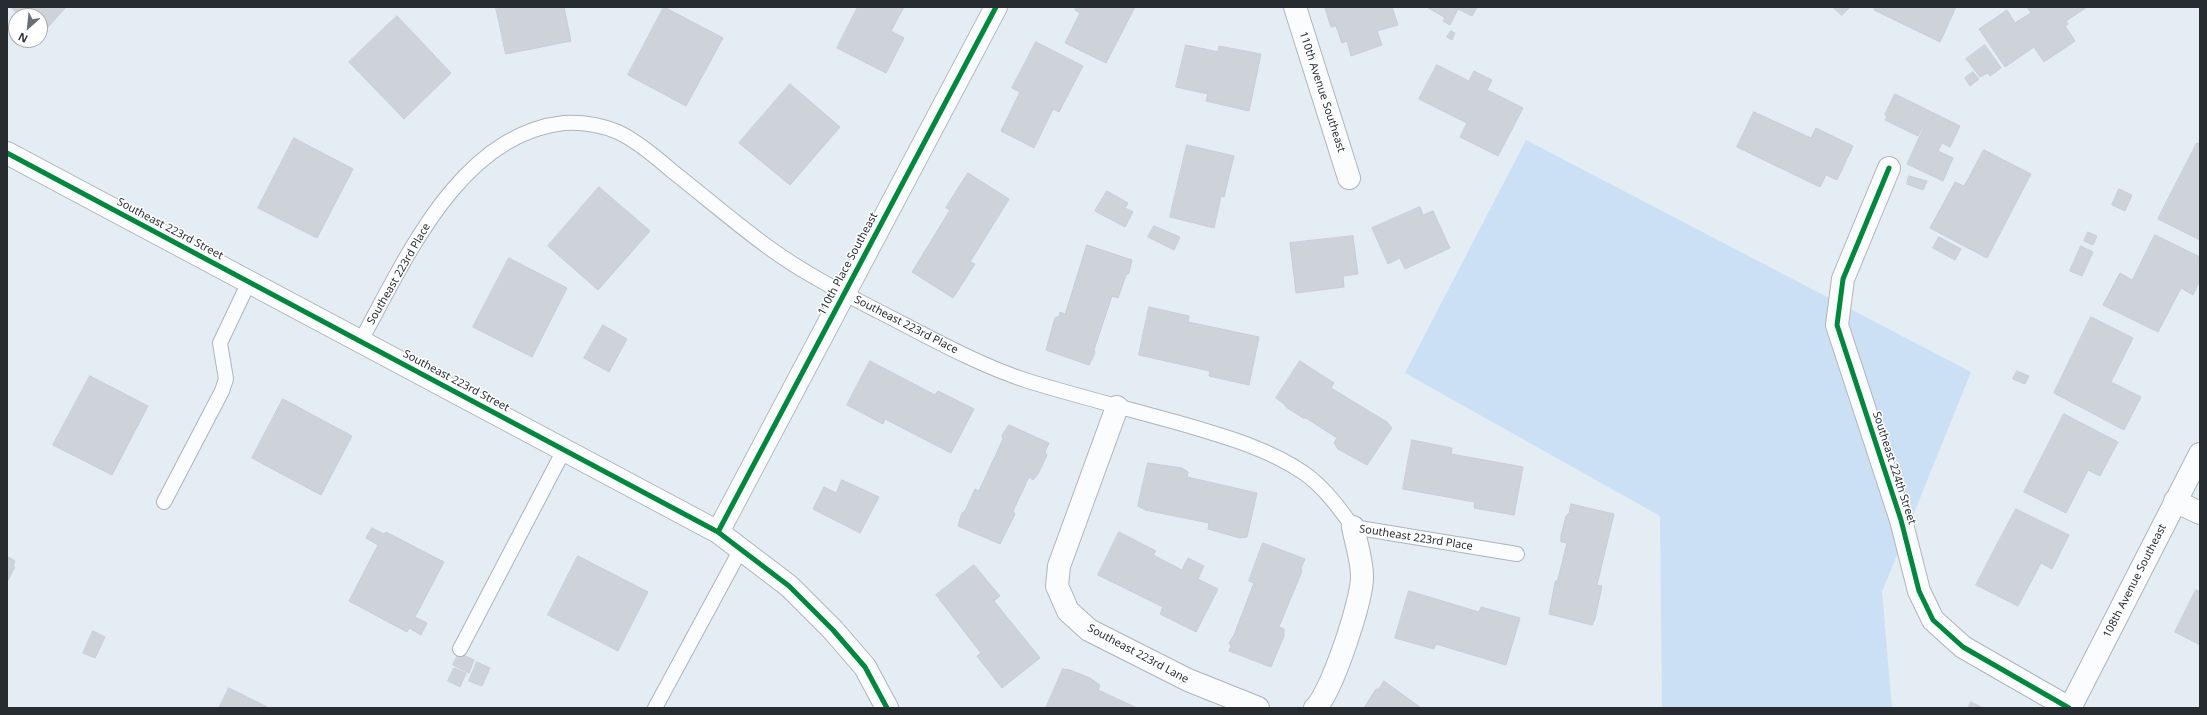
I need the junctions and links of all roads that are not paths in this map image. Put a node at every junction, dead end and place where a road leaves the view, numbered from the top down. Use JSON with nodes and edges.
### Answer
{"nodes":[{"id":1,"x":996,"y":7,"type":"edge"},
{"id":2,"x":1295,"y":7,"type":"edge"},
{"id":3,"x":7,"y":153,"type":"edge"},
{"id":4,"x":1889,"y":168,"type":"dead end"},
{"id":5,"x":1349,"y":178,"type":"dead end"},
{"id":6,"x":249,"y":282,"type":"junction"},
{"id":7,"x":844,"y":293,"type":"junction"},
{"id":8,"x":360,"y":342,"type":"junction"},
{"id":9,"x":1118,"y":407,"type":"junction"},
{"id":10,"x":564,"y":450,"type":"junction"},
{"id":11,"x":2200,"y":454,"type":"edge"},
{"id":12,"x":2175,"y":501,"type":"junction"},
{"id":13,"x":164,"y":502,"type":"dead end"},
{"id":14,"x":2200,"y":513,"type":"edge"},
{"id":15,"x":1353,"y":527,"type":"junction"},
{"id":16,"x":718,"y":532,"type":"junction"},
{"id":17,"x":741,"y":549,"type":"junction"},
{"id":18,"x":1517,"y":554,"type":"dead end"},
{"id":19,"x":460,"y":649,"type":"dead end"},
{"id":20,"x":655,"y":708,"type":"edge"},
{"id":21,"x":887,"y":708,"type":"edge"},
{"id":22,"x":1258,"y":708,"type":"edge"},
{"id":23,"x":1315,"y":708,"type":"edge"},
{"id":24,"x":2069,"y":708,"type":"edge"}],
"edges":[{"from":1,"to":7,"type":"street","name":"110th Place Southeast"},
{"from":2,"to":5,"type":"street","name":"110th Avenue Southeast"},
{"from":3,"to":6,"type":"street","name":"Southeast 223rd Street"},
{"from":4,"to":24,"type":"street","name":"Southeast 224th Street"},
{"from":6,"to":8,"type":"street","name":"Southeast 223rd Street"},
{"from":6,"to":13,"type":"lane"},
{"from":7,"to":8,"type":"lane","name":"Southeast 223rd Place"},
{"from":7,"to":9,"type":"lane","name":"Southeast 223rd Place"},
{"from":7,"to":16,"type":"street","name":"110th Place Southeast"},
{"from":8,"to":10,"type":"street","name":"Southeast 223rd Street"},
{"from":9,"to":15,"type":"lane","name":"Southeast 223rd Place"},
{"from":9,"to":22,"type":"street","name":"Southeast 223rd Lane"},
{"from":10,"to":16,"type":"street","name":"Southeast 223rd Street"},
{"from":10,"to":19,"type":"lane"},
{"from":11,"to":12,"type":"street","name":"108th Avenue Southeast"},
{"from":12,"to":14,"type":"street"},
{"from":12,"to":24,"type":"street","name":"108th Avenue Southeast"},
{"from":15,"to":18,"type":"lane","name":"Southeast 223rd Place"},
{"from":15,"to":23,"type":"street"},
{"from":16,"to":17,"type":"street","name":"Southeast 223rd Street"},
{"from":17,"to":20,"type":"lane"},
{"from":17,"to":21,"type":"street","name":"Southeast 223rd Street"}]}
